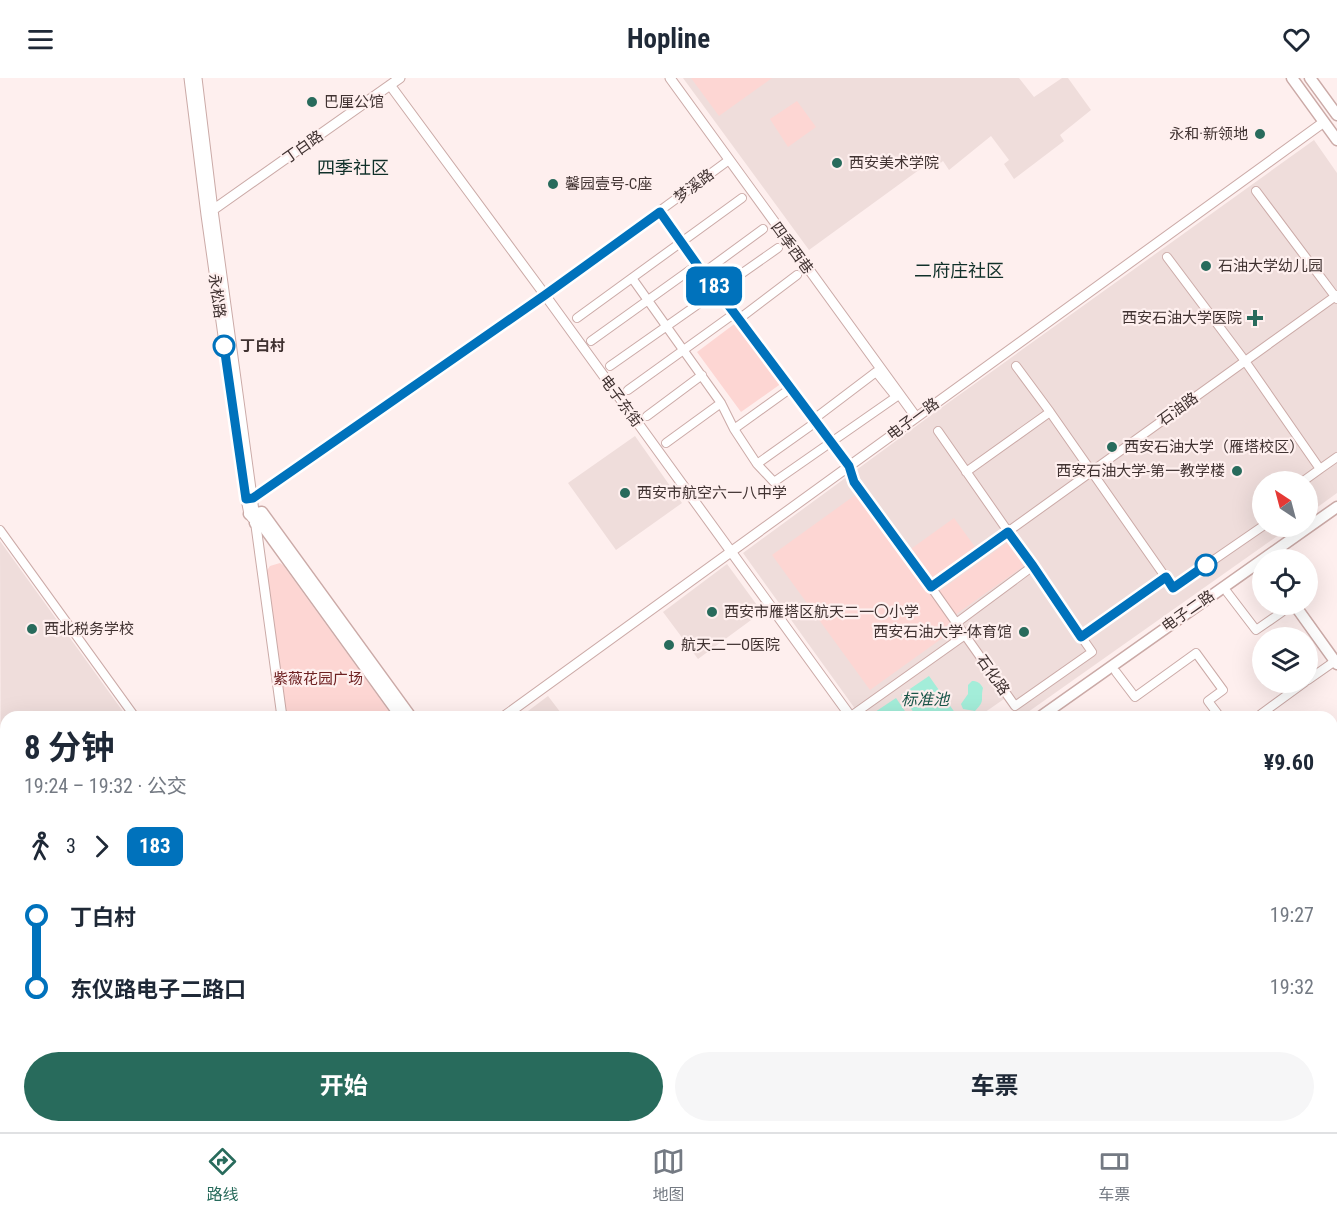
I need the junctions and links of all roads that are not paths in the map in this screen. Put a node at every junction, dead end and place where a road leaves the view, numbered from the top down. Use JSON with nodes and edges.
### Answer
{"nodes":[{"id":1,"x":189,"y":78,"type":"edge"},
{"id":2,"x":197,"y":78,"type":"edge"},
{"id":3,"x":400,"y":78,"type":"edge"},
{"id":4,"x":670,"y":78,"type":"edge"},
{"id":5,"x":1292,"y":78,"type":"edge"},
{"id":6,"x":1310,"y":78,"type":"edge"},
{"id":7,"x":390,"y":85,"type":"junction"},
{"id":8,"x":1337,"y":115,"type":"edge"},
{"id":9,"x":1324,"y":122,"type":"junction"},
{"id":10,"x":1337,"y":140,"type":"edge"},
{"id":11,"x":729,"y":160,"type":"junction"},
{"id":12,"x":1256,"y":191,"type":"dead end"},
{"id":13,"x":742,"y":198,"type":"dead end"},
{"id":14,"x":660,"y":212,"type":"junction"},
{"id":15,"x":209,"y":213,"type":"junction"},
{"id":16,"x":763,"y":229,"type":"dead end"},
{"id":17,"x":681,"y":243,"type":"junction"},
{"id":18,"x":778,"y":248,"type":"dead end"},
{"id":19,"x":1167,"y":257,"type":"dead end"},
{"id":20,"x":697,"y":265,"type":"junction"},
{"id":21,"x":703,"y":273,"type":"junction"},
{"id":22,"x":797,"y":275,"type":"dead end"},
{"id":23,"x":632,"y":278,"type":"junction"},
{"id":24,"x":717,"y":290,"type":"junction"},
{"id":25,"x":545,"y":295,"type":"junction"},
{"id":26,"x":1336,"y":297,"type":"edge"},
{"id":27,"x":648,"y":300,"type":"junction"},
{"id":28,"x":737,"y":316,"type":"junction"},
{"id":29,"x":577,"y":318,"type":"dead end"},
{"id":30,"x":667,"y":326,"type":"junction"},
{"id":31,"x":591,"y":341,"type":"dead end"},
{"id":32,"x":684,"y":351,"type":"junction"},
{"id":33,"x":1245,"y":361,"type":"junction"},
{"id":34,"x":610,"y":366,"type":"dead end"},
{"id":35,"x":1016,"y":366,"type":"dead end"},
{"id":36,"x":702,"y":375,"type":"junction"},
{"id":37,"x":791,"y":388,"type":"junction"},
{"id":38,"x":628,"y":390,"type":"dead end"},
{"id":39,"x":722,"y":403,"type":"junction"},
{"id":40,"x":1050,"y":412,"type":"junction"},
{"id":41,"x":647,"y":416,"type":"dead end"},
{"id":42,"x":916,"y":417,"type":"junction"},
{"id":43,"x":815,"y":421,"type":"junction"},
{"id":44,"x":734,"y":429,"type":"junction"},
{"id":45,"x":938,"y":431,"type":"dead end"},
{"id":46,"x":830,"y":442,"type":"junction"},
{"id":47,"x":666,"y":443,"type":"dead end"},
{"id":48,"x":1337,"y":457,"type":"edge"},
{"id":49,"x":757,"y":464,"type":"junction"},
{"id":50,"x":849,"y":466,"type":"junction"},
{"id":51,"x":1320,"y":469,"type":"junction"},
{"id":52,"x":1092,"y":471,"type":"junction"},
{"id":53,"x":1317,"y":471,"type":"edge"},
{"id":54,"x":966,"y":472,"type":"junction"},
{"id":55,"x":249,"y":499,"type":"junction"},
{"id":56,"x":1337,"y":507,"type":"edge"},
{"id":57,"x":1337,"y":515,"type":"edge"},
{"id":58,"x":253,"y":517,"type":"junction"},
{"id":59,"x":1318,"y":518,"type":"edge"},
{"id":60,"x":0,"y":530,"type":"edge"},
{"id":61,"x":1008,"y":532,"type":"junction"},
{"id":62,"x":1252,"y":534,"type":"edge"},
{"id":63,"x":1289,"y":537,"type":"edge"},
{"id":64,"x":1278,"y":549,"type":"edge"},
{"id":65,"x":1285,"y":549,"type":"edge"},
{"id":66,"x":731,"y":552,"type":"junction"},
{"id":67,"x":1033,"y":566,"type":"junction"},
{"id":68,"x":1252,"y":571,"type":"edge"},
{"id":69,"x":1252,"y":572,"type":"edge"},
{"id":70,"x":1166,"y":577,"type":"junction"},
{"id":71,"x":931,"y":587,"type":"junction"},
{"id":72,"x":1227,"y":592,"type":"junction"},
{"id":73,"x":1278,"y":615,"type":"edge"},
{"id":74,"x":1302,"y":615,"type":"edge"},
{"id":75,"x":1308,"y":615,"type":"edge"},
{"id":76,"x":956,"y":624,"type":"junction"},
{"id":77,"x":965,"y":636,"type":"junction"},
{"id":78,"x":1081,"y":637,"type":"junction"},
{"id":79,"x":1336,"y":660,"type":"edge"},
{"id":80,"x":1116,"y":672,"type":"junction"},
{"id":81,"x":1318,"y":673,"type":"edge"},
{"id":82,"x":1290,"y":693,"type":"edge"},
{"id":83,"x":131,"y":711,"type":"edge"},
{"id":84,"x":281,"y":711,"type":"edge"},
{"id":85,"x":397,"y":711,"type":"edge"},
{"id":86,"x":407,"y":711,"type":"edge"},
{"id":87,"x":511,"y":711,"type":"edge"},
{"id":88,"x":847,"y":711,"type":"edge"},
{"id":89,"x":859,"y":711,"type":"edge"},
{"id":90,"x":1049,"y":711,"type":"edge"},
{"id":91,"x":1061,"y":711,"type":"edge"},
{"id":92,"x":1216,"y":711,"type":"edge"},
{"id":93,"x":1265,"y":711,"type":"edge"}],
"edges":[{"from":1,"to":15,"type":"street","name":"永松路"},
{"from":2,"to":15,"type":"street","name":"永松路"},
{"from":3,"to":7,"type":"street","name":"丁白路"},
{"from":4,"to":11,"type":"street","name":"四季西巷"},
{"from":5,"to":9,"type":"main road"},
{"from":6,"to":8,"type":"main road"},
{"from":7,"to":15,"type":"street","name":"丁白路"},
{"from":7,"to":25,"type":"street","name":"电子东街"},
{"from":9,"to":10,"type":"main road"},
{"from":9,"to":42,"type":"street","name":"电子一路"},
{"from":11,"to":14,"type":"street","name":"梦溪路"},
{"from":11,"to":42,"type":"street","name":"四季西巷"},
{"from":12,"to":26,"type":"street"},
{"from":13,"to":17,"type":"street"},
{"from":14,"to":17,"type":"street","name":"石化路"},
{"from":14,"to":25,"type":"street","name":"梦溪路"},
{"from":15,"to":55,"type":"street","name":"永松路"},
{"from":16,"to":21,"type":"street"},
{"from":17,"to":20,"type":"street","name":"石化路"},
{"from":17,"to":23,"type":"street"},
{"from":18,"to":24,"type":"street"},
{"from":19,"to":33,"type":"street"},
{"from":20,"to":21,"type":"street","name":"石化路"},
{"from":20,"to":27,"type":"street"},
{"from":21,"to":24,"type":"street","name":"石化路"},
{"from":22,"to":28,"type":"street"},
{"from":23,"to":27,"type":"street"},
{"from":23,"to":29,"type":"street"},
{"from":24,"to":28,"type":"street","name":"石化路"},
{"from":24,"to":30,"type":"street"},
{"from":25,"to":55,"type":"street","name":"梦溪路"},
{"from":25,"to":66,"type":"street","name":"电子东街"},
{"from":26,"to":33,"type":"street","name":"石油路"},
{"from":27,"to":30,"type":"street"},
{"from":27,"to":31,"type":"street"},
{"from":28,"to":32,"type":"street"},
{"from":28,"to":37,"type":"street","name":"石化路"},
{"from":30,"to":32,"type":"street"},
{"from":30,"to":34,"type":"street"},
{"from":32,"to":36,"type":"street"},
{"from":32,"to":38,"type":"street"},
{"from":33,"to":51,"type":"street"},
{"from":33,"to":52,"type":"street","name":"石油路"},
{"from":35,"to":40,"type":"street"},
{"from":36,"to":39,"type":"street"},
{"from":36,"to":41,"type":"street"},
{"from":37,"to":43,"type":"street","name":"石化路"},
{"from":37,"to":44,"type":"street"},
{"from":39,"to":44,"type":"street"},
{"from":39,"to":47,"type":"street"},
{"from":40,"to":52,"type":"street"},
{"from":40,"to":54,"type":"street"},
{"from":42,"to":50,"type":"street","name":"电子一路"},
{"from":43,"to":46,"type":"street","name":"石化路"},
{"from":43,"to":46,"type":"street"},
{"from":43,"to":49,"type":"street"},
{"from":44,"to":49,"type":"street"},
{"from":45,"to":54,"type":"street"},
{"from":46,"to":49,"type":"street"},
{"from":46,"to":50,"type":"street","name":"石化路"},
{"from":48,"to":51,"type":"street"},
{"from":50,"to":66,"type":"street","name":"电子一路"},
{"from":50,"to":71,"type":"street","name":"石化路"},
{"from":51,"to":53,"type":"street"},
{"from":52,"to":61,"type":"street","name":"石油路"},
{"from":52,"to":70,"type":"street"},
{"from":54,"to":61,"type":"street"},
{"from":55,"to":58,"type":"street","name":"永松路"},
{"from":56,"to":59,"type":"main road","name":"电子二路"},
{"from":57,"to":65,"type":"main road","name":"电子二路"},
{"from":58,"to":84,"type":"street","name":"永松路"},
{"from":58,"to":85,"type":"main road"},
{"from":58,"to":86,"type":"main road"},
{"from":60,"to":83,"type":"street"},
{"from":61,"to":67,"type":"street"},
{"from":61,"to":71,"type":"street","name":"石油路"},
{"from":62,"to":70,"type":"street"},
{"from":63,"to":64,"type":"main road","name":"电子二路"},
{"from":66,"to":87,"type":"street","name":"电子一路"},
{"from":66,"to":88,"type":"street","name":"电子东街"},
{"from":67,"to":76,"type":"street"},
{"from":67,"to":78,"type":"street"},
{"from":68,"to":90,"type":"main road","name":"电子二路"},
{"from":69,"to":72,"type":"main road","name":"电子二路"},
{"from":70,"to":78,"type":"street"},
{"from":71,"to":76,"type":"street","name":"石化路"},
{"from":72,"to":73,"type":"street"},
{"from":72,"to":80,"type":"main road","name":"电子二路"},
{"from":74,"to":79,"type":"main road"},
{"from":75,"to":79,"type":"main road"},
{"from":76,"to":77,"type":"street","name":"石化路"},
{"from":77,"to":78,"type":"street","name":"石化路"},
{"from":77,"to":89,"type":"street"},
{"from":79,"to":81,"type":"street"},
{"from":80,"to":91,"type":"main road","name":"电子二路"},
{"from":80,"to":92,"type":"street"},
{"from":82,"to":93,"type":"street"}]}
